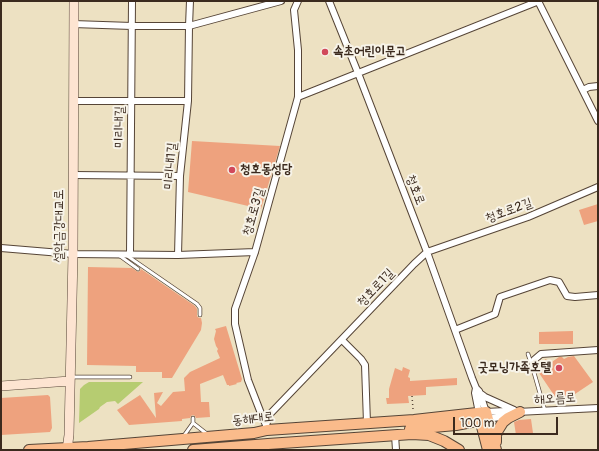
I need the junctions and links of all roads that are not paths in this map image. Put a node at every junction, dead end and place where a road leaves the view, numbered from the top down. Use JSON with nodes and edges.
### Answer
{"nodes":[{"id":1,"x":74,"y":1,"type":"edge"},
{"id":2,"x":132,"y":1,"type":"edge"},
{"id":3,"x":190,"y":1,"type":"edge"},
{"id":4,"x":281,"y":1,"type":"edge"},
{"id":5,"x":298,"y":1,"type":"edge"},
{"id":6,"x":329,"y":1,"type":"edge"},
{"id":7,"x":538,"y":1,"type":"edge"},
{"id":8,"x":73,"y":24,"type":"junction"},
{"id":9,"x":132,"y":26,"type":"junction"},
{"id":10,"x":189,"y":26,"type":"junction"},
{"id":11,"x":358,"y":73,"type":"junction"},
{"id":12,"x":598,"y":86,"type":"edge"},
{"id":13,"x":583,"y":90,"type":"junction"},
{"id":14,"x":298,"y":97,"type":"junction"},
{"id":15,"x":73,"y":101,"type":"junction"},
{"id":16,"x":132,"y":101,"type":"junction"},
{"id":17,"x":188,"y":101,"type":"junction"},
{"id":18,"x":598,"y":120,"type":"edge"},
{"id":19,"x":73,"y":175,"type":"junction"},
{"id":20,"x":131,"y":175,"type":"junction"},
{"id":21,"x":180,"y":176,"type":"junction"},
{"id":22,"x":598,"y":187,"type":"edge"},
{"id":23,"x":1,"y":248,"type":"edge"},
{"id":24,"x":255,"y":252,"type":"junction"},
{"id":25,"x":427,"y":252,"type":"junction"},
{"id":26,"x":73,"y":254,"type":"junction"},
{"id":27,"x":116,"y":254,"type":"junction"},
{"id":28,"x":127,"y":254,"type":"junction"},
{"id":29,"x":178,"y":255,"type":"junction"},
{"id":30,"x":138,"y":269,"type":"dead end"},
{"id":31,"x":598,"y":295,"type":"edge"},
{"id":32,"x":200,"y":315,"type":"dead end"},
{"id":33,"x":455,"y":330,"type":"junction"},
{"id":34,"x":342,"y":340,"type":"junction"},
{"id":35,"x":598,"y":350,"type":"edge"},
{"id":36,"x":528,"y":354,"type":"dead end"},
{"id":37,"x":533,"y":369,"type":"junction"},
{"id":38,"x":130,"y":377,"type":"dead end"},
{"id":39,"x":70,"y":379,"type":"junction"},
{"id":40,"x":1,"y":386,"type":"edge"},
{"id":41,"x":476,"y":388,"type":"junction"},
{"id":42,"x":480,"y":394,"type":"junction"},
{"id":43,"x":598,"y":408,"type":"edge"},
{"id":44,"x":545,"y":411,"type":"junction"},
{"id":45,"x":516,"y":412,"type":"junction"},
{"id":46,"x":483,"y":416,"type":"junction"},
{"id":47,"x":193,"y":418,"type":"dead end"},
{"id":48,"x":193,"y":423,"type":"junction"},
{"id":49,"x":367,"y":424,"type":"junction"},
{"id":50,"x":267,"y":427,"type":"junction"},
{"id":51,"x":395,"y":435,"type":"junction"},
{"id":52,"x":211,"y":436,"type":"junction"},
{"id":53,"x":357,"y":438,"type":"junction"},
{"id":54,"x":182,"y":439,"type":"junction"},
{"id":55,"x":254,"y":447,"type":"edge"},
{"id":56,"x":267,"y":447,"type":"edge"},
{"id":57,"x":67,"y":449,"type":"edge"},
{"id":58,"x":29,"y":450,"type":"edge"},
{"id":59,"x":193,"y":450,"type":"edge"},
{"id":60,"x":396,"y":450,"type":"edge"},
{"id":61,"x":459,"y":450,"type":"edge"},
{"id":62,"x":488,"y":450,"type":"edge"},
{"id":63,"x":496,"y":450,"type":"edge"}],
"edges":[{"from":1,"to":8,"type":"street","name":"설악금강대교로"},
{"from":2,"to":9,"type":"street","name":"미리내길"},
{"from":3,"to":10,"type":"street","name":"미리내1길"},
{"from":4,"to":10,"type":"street"},
{"from":5,"to":14,"type":"street","name":"청호로3길"},
{"from":6,"to":11,"type":"street","name":"청호로"},
{"from":7,"to":11,"type":"street"},
{"from":7,"to":13,"type":"street"},
{"from":8,"to":9,"type":"street"},
{"from":8,"to":15,"type":"street","name":"설악금강대교로"},
{"from":9,"to":10,"type":"street"},
{"from":9,"to":16,"type":"street","name":"미리내길"},
{"from":10,"to":17,"type":"street","name":"미리내1길"},
{"from":11,"to":14,"type":"street"},
{"from":11,"to":25,"type":"street","name":"청호로"},
{"from":12,"to":13,"type":"street"},
{"from":13,"to":18,"type":"street"},
{"from":14,"to":24,"type":"street","name":"청호로3길"},
{"from":15,"to":16,"type":"street"},
{"from":15,"to":19,"type":"street","name":"설악금강대교로"},
{"from":16,"to":17,"type":"street"},
{"from":16,"to":20,"type":"street","name":"미리내길"},
{"from":17,"to":21,"type":"street","name":"미리내1길"},
{"from":19,"to":20,"type":"street"},
{"from":19,"to":26,"type":"street","name":"설악금강대교로"},
{"from":20,"to":21,"type":"street"},
{"from":20,"to":28,"type":"street","name":"미리내길"},
{"from":21,"to":29,"type":"street","name":"미리내1길"},
{"from":22,"to":25,"type":"street","name":"청호로2길"},
{"from":23,"to":26,"type":"street"},
{"from":24,"to":29,"type":"street"},
{"from":24,"to":50,"type":"street","name":"청호로3길"},
{"from":25,"to":33,"type":"street","name":"청호로"},
{"from":25,"to":34,"type":"street","name":"청호로1길"},
{"from":26,"to":27,"type":"street"},
{"from":26,"to":39,"type":"street","name":"설악금강대교로"},
{"from":27,"to":28,"type":"street"},
{"from":27,"to":30,"type":"lane"},
{"from":28,"to":29,"type":"street"},
{"from":28,"to":32,"type":"lane"},
{"from":31,"to":33,"type":"street"},
{"from":33,"to":41,"type":"street","name":"청호로"},
{"from":34,"to":49,"type":"street"},
{"from":34,"to":50,"type":"street","name":"청호로1길"},
{"from":35,"to":37,"type":"street"},
{"from":36,"to":37,"type":"lane"},
{"from":37,"to":44,"type":"lane"},
{"from":38,"to":39,"type":"lane"},
{"from":39,"to":40,"type":"street"},
{"from":39,"to":57,"type":"street","name":"설악금강대교로"},
{"from":41,"to":42,"type":"street","name":"청호로"},
{"from":41,"to":46,"type":"street","name":"청호로"},
{"from":42,"to":45,"type":"street"},
{"from":42,"to":46,"type":"street","name":"청호로"},
{"from":43,"to":44,"type":"street","name":"해오름로"},
{"from":44,"to":45,"type":"street","name":"해오름로"},
{"from":45,"to":46,"type":"street","name":"해오름로"},
{"from":45,"to":63,"type":"main road"},
{"from":46,"to":49,"type":"main road","name":"동해대로"},
{"from":46,"to":53,"type":"main road","name":"동해대로"},
{"from":46,"to":62,"type":"main road"},
{"from":46,"to":63,"type":"main road"},
{"from":47,"to":48,"type":"lane"},
{"from":48,"to":52,"type":"lane"},
{"from":48,"to":54,"type":"lane"},
{"from":49,"to":50,"type":"main road","name":"동해대로"},
{"from":50,"to":52,"type":"main road","name":"동해대로"},
{"from":50,"to":56,"type":"main road"},
{"from":51,"to":53,"type":"main road","name":"동해대로"},
{"from":51,"to":60,"type":"street"},
{"from":51,"to":61,"type":"main road","name":"동해대로"},
{"from":52,"to":54,"type":"main road","name":"동해대로"},
{"from":53,"to":56,"type":"main road","name":"동해대로"},
{"from":54,"to":57,"type":"main road","name":"동해대로"},
{"from":55,"to":56,"type":"main road","name":"동해대로"},
{"from":55,"to":59,"type":"main road","name":"동해대로"},
{"from":57,"to":58,"type":"main road","name":"동해대로"}]}
